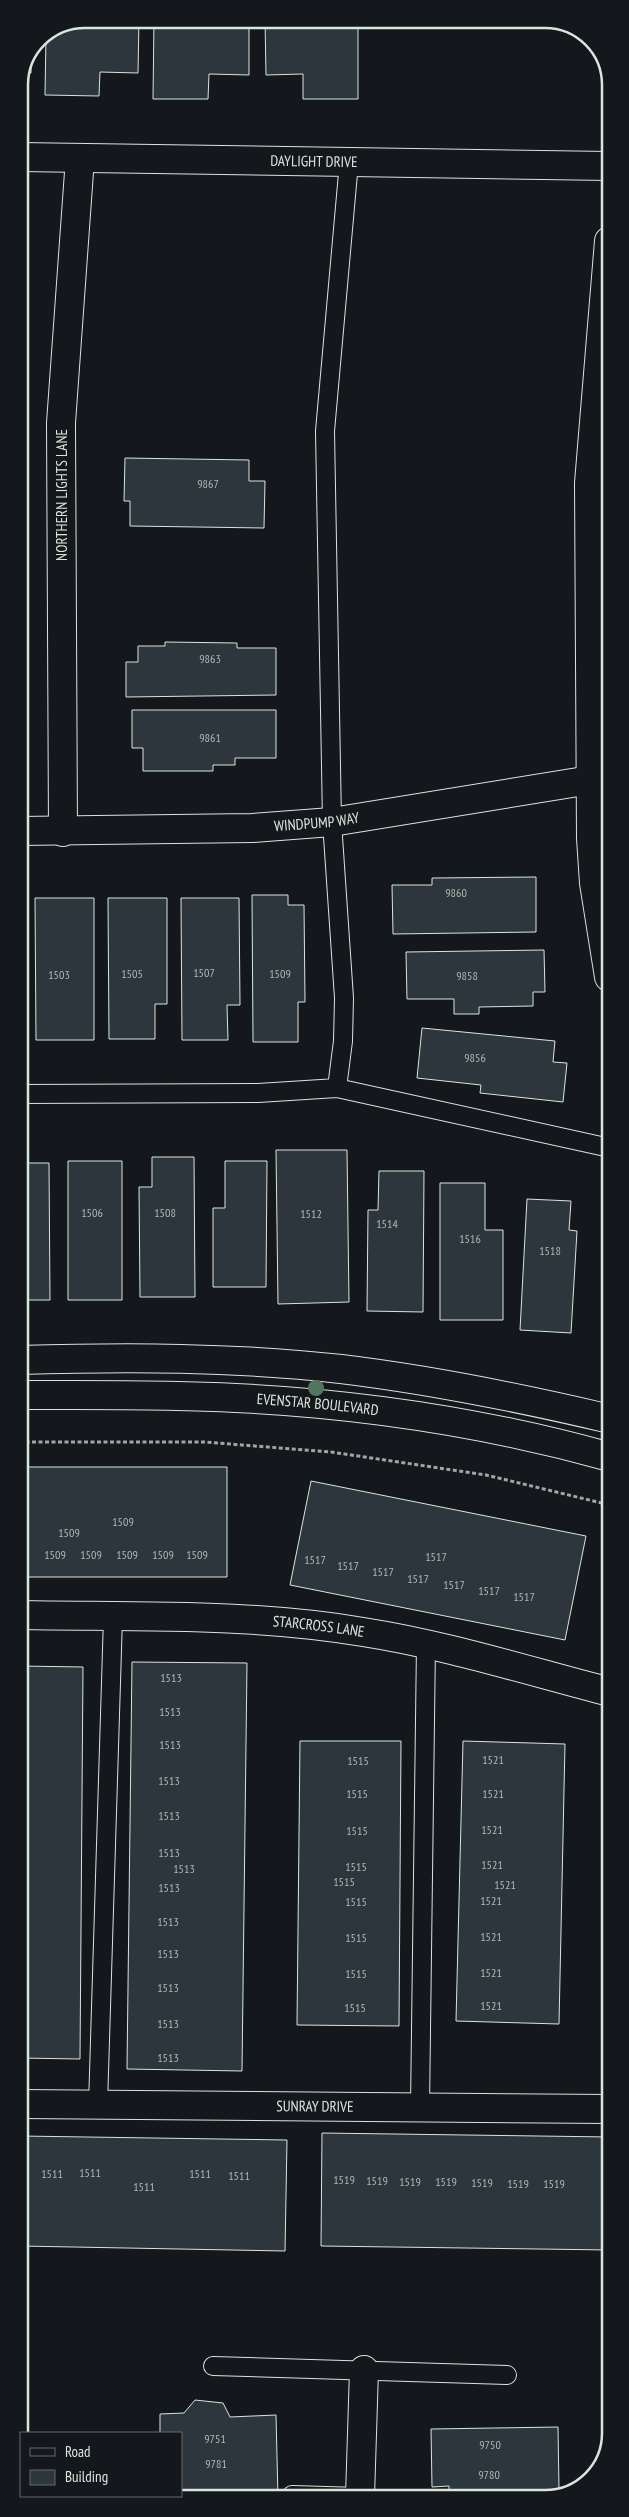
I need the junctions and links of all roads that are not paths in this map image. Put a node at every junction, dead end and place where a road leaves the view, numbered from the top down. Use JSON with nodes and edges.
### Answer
{"nodes":[{"id":1,"x":28,"y":157,"type":"edge"},
{"id":2,"x":80,"y":158,"type":"junction"},
{"id":3,"x":349,"y":162,"type":"junction"},
{"id":4,"x":602,"y":166,"type":"edge"},
{"id":5,"x":602,"y":326,"type":"edge"},
{"id":6,"x":600,"y":779,"type":"edge"},
{"id":7,"x":332,"y":822,"type":"junction"},
{"id":8,"x":28,"y":831,"type":"edge"},
{"id":9,"x":63,"y":832,"type":"junction"},
{"id":10,"x":602,"y":930,"type":"edge"},
{"id":11,"x":337,"y":1088,"type":"junction"},
{"id":12,"x":28,"y":1094,"type":"edge"},
{"id":13,"x":602,"y":1146,"type":"edge"},
{"id":14,"x":28,"y":1360,"type":"edge"},
{"id":15,"x":28,"y":1395,"type":"edge"},
{"id":16,"x":602,"y":1417,"type":"edge"},
{"id":17,"x":602,"y":1452,"type":"edge"},
{"id":18,"x":28,"y":1615,"type":"edge"},
{"id":19,"x":113,"y":1617,"type":"junction"},
{"id":20,"x":426,"y":1644,"type":"junction"},
{"id":21,"x":602,"y":1690,"type":"edge"},
{"id":22,"x":28,"y":2104,"type":"edge"},
{"id":23,"x":98,"y":2105,"type":"junction"},
{"id":24,"x":420,"y":2108,"type":"junction"},
{"id":25,"x":602,"y":2109,"type":"edge"},
{"id":26,"x":213,"y":2366,"type":"dead end"},
{"id":27,"x":364,"y":2370,"type":"junction"},
{"id":28,"x":507,"y":2375,"type":"dead end"},
{"id":29,"x":360,"y":2490,"type":"edge"}],
"edges":[{"from":1,"to":2,"type":"street","name":"DAYLIGHT DRIVE"},
{"from":2,"to":3,"type":"street","name":"DAYLIGHT DRIVE"},
{"from":2,"to":9,"type":"street","name":"NORTHERN LIGHTS LANE"},
{"from":3,"to":4,"type":"street","name":"DAYLIGHT DRIVE"},
{"from":3,"to":7,"type":"lane"},
{"from":5,"to":6,"type":"street"},
{"from":6,"to":7,"type":"street","name":"WINDPUMP WAY"},
{"from":6,"to":10,"type":"street"},
{"from":7,"to":9,"type":"street","name":"WINDPUMP WAY"},
{"from":7,"to":11,"type":"lane"},
{"from":8,"to":9,"type":"street","name":"WINDPUMP WAY"},
{"from":11,"to":12,"type":"lane"},
{"from":11,"to":13,"type":"lane"},
{"from":14,"to":16,"type":"street"},
{"from":15,"to":17,"type":"street","name":"EVENSTAR BOULEVARD"},
{"from":18,"to":19,"type":"street","name":"STARCROSS LANE"},
{"from":19,"to":20,"type":"street","name":"STARCROSS LANE"},
{"from":19,"to":23,"type":"lane"},
{"from":20,"to":21,"type":"street","name":"STARCROSS LANE"},
{"from":20,"to":24,"type":"lane"},
{"from":22,"to":23,"type":"street","name":"SUNRAY DRIVE"},
{"from":23,"to":24,"type":"street","name":"SUNRAY DRIVE"},
{"from":24,"to":25,"type":"street","name":"SUNRAY DRIVE"},
{"from":26,"to":27,"type":"lane"},
{"from":27,"to":28,"type":"lane"},
{"from":27,"to":29,"type":"street"}]}
